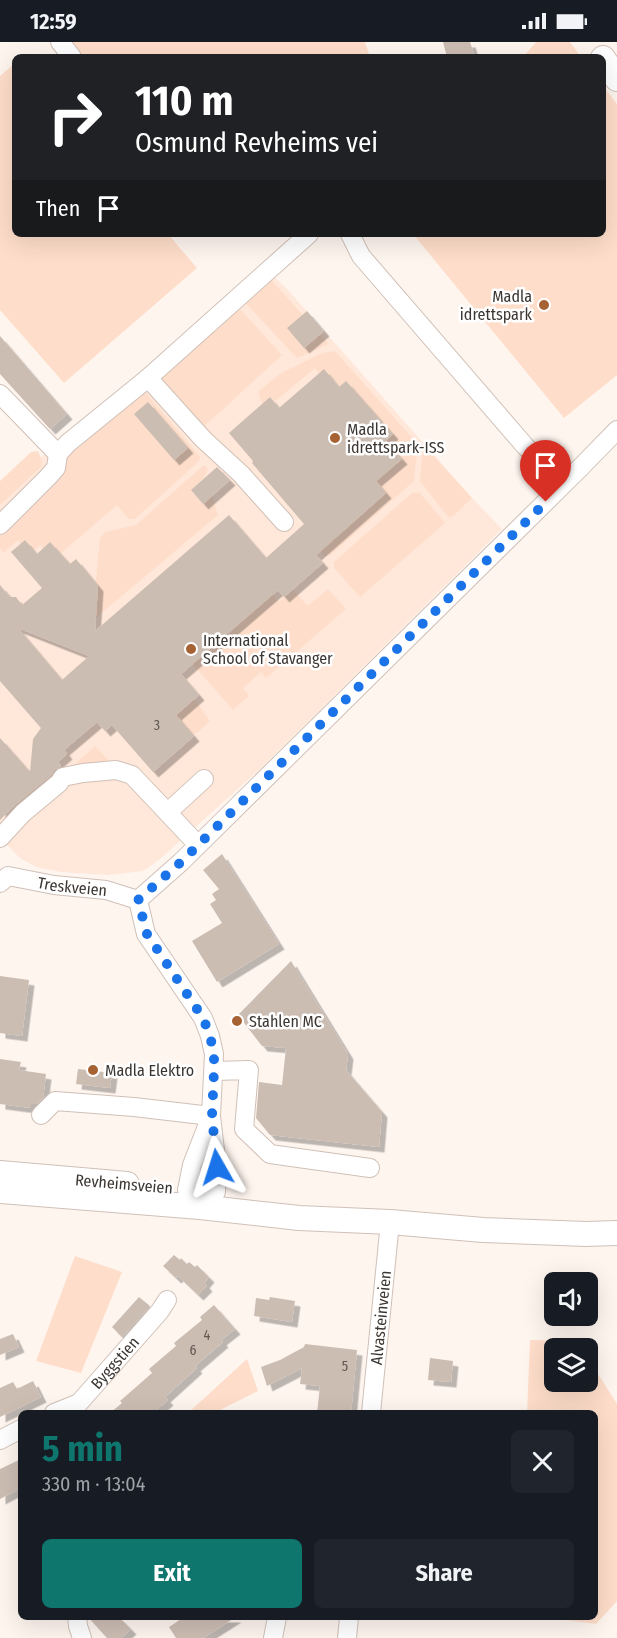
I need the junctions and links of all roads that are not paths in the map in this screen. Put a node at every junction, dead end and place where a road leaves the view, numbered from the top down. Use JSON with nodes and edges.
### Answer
{"nodes":[{"id":1,"x":60,"y":42,"type":"edge"},
{"id":2,"x":70,"y":54,"type":"edge"},
{"id":3,"x":606,"y":64,"type":"edge"},
{"id":4,"x":617,"y":79,"type":"edge"},
{"id":5,"x":306,"y":237,"type":"edge"},
{"id":6,"x":352,"y":237,"type":"edge"},
{"id":7,"x":148,"y":378,"type":"junction"},
{"id":8,"x":0,"y":394,"type":"edge"},
{"id":9,"x":617,"y":430,"type":"edge"},
{"id":10,"x":58,"y":454,"type":"junction"},
{"id":11,"x":542,"y":463,"type":"dead end"},
{"id":12,"x":284,"y":522,"type":"dead end"},
{"id":13,"x":0,"y":525,"type":"edge"},
{"id":14,"x":204,"y":779,"type":"dead end"},
{"id":15,"x":168,"y":812,"type":"junction"},
{"id":16,"x":0,"y":837,"type":"edge"},
{"id":17,"x":198,"y":845,"type":"junction"},
{"id":18,"x":3,"y":875,"type":"edge"},
{"id":19,"x":138,"y":900,"type":"junction"},
{"id":20,"x":214,"y":1071,"type":"junction"},
{"id":21,"x":42,"y":1114,"type":"dead end"},
{"id":22,"x":212,"y":1116,"type":"junction"},
{"id":23,"x":370,"y":1168,"type":"dead end"},
{"id":24,"x":0,"y":1173,"type":"edge"},
{"id":25,"x":0,"y":1191,"type":"edge"},
{"id":26,"x":201,"y":1196,"type":"junction"},
{"id":27,"x":390,"y":1222,"type":"junction"},
{"id":28,"x":617,"y":1233,"type":"edge"},
{"id":29,"x":167,"y":1300,"type":"dead end"},
{"id":30,"x":62,"y":1410,"type":"edge"},
{"id":31,"x":370,"y":1410,"type":"edge"},
{"id":32,"x":18,"y":1431,"type":"edge"},
{"id":33,"x":0,"y":1440,"type":"edge"},
{"id":34,"x":77,"y":1620,"type":"edge"},
{"id":35,"x":277,"y":1620,"type":"edge"},
{"id":36,"x":349,"y":1620,"type":"edge"},
{"id":37,"x":82,"y":1638,"type":"edge"},
{"id":38,"x":257,"y":1638,"type":"edge"},
{"id":39,"x":275,"y":1638,"type":"edge"},
{"id":40,"x":347,"y":1638,"type":"edge"}],
"edges":[{"from":1,"to":2,"type":"street"},
{"from":3,"to":4,"type":"main road"},
{"from":5,"to":7,"type":"street"},
{"from":6,"to":11,"type":"street"},
{"from":7,"to":10,"type":"street"},
{"from":7,"to":12,"type":"street"},
{"from":8,"to":10,"type":"street"},
{"from":9,"to":17,"type":"street"},
{"from":10,"to":13,"type":"street"},
{"from":14,"to":15,"type":"street"},
{"from":15,"to":16,"type":"street"},
{"from":15,"to":17,"type":"street"},
{"from":17,"to":19,"type":"street"},
{"from":18,"to":19,"type":"street","name":"Treskveien"},
{"from":19,"to":20,"type":"street"},
{"from":20,"to":22,"type":"street"},
{"from":20,"to":23,"type":"street"},
{"from":21,"to":22,"type":"street"},
{"from":22,"to":26,"type":"street"},
{"from":22,"to":26,"type":"street"},
{"from":24,"to":26,"type":"main road","name":"Revheimsveien"},
{"from":25,"to":26,"type":"main road","name":"Revheimsveien"},
{"from":26,"to":27,"type":"main road","name":"Revheimsveien"},
{"from":27,"to":28,"type":"main road","name":"Revheimsveien"},
{"from":27,"to":31,"type":"street","name":"Alvasteinveien"},
{"from":29,"to":30,"type":"street","name":"Byggstien"},
{"from":32,"to":33,"type":"street"},
{"from":34,"to":37,"type":"street"},
{"from":35,"to":39,"type":"street"},
{"from":36,"to":40,"type":"street"},
{"from":38,"to":39,"type":"street"}]}
